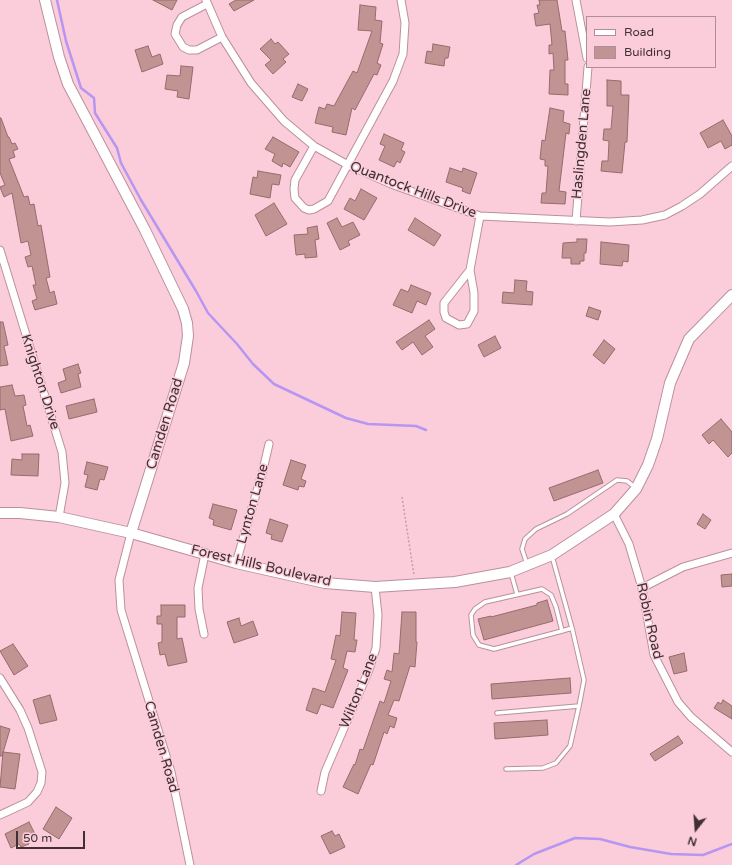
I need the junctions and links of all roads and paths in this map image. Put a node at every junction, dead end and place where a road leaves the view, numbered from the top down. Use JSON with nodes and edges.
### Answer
{"nodes":[{"id":1,"x":46,"y":0,"type":"edge"},
{"id":2,"x":400,"y":0,"type":"edge"},
{"id":3,"x":576,"y":0,"type":"edge"},
{"id":4,"x":207,"y":2,"type":"edge"},
{"id":5,"x":222,"y":37,"type":"junction"},
{"id":6,"x":586,"y":53,"type":"edge"},
{"id":7,"x":588,"y":68,"type":"edge"},
{"id":8,"x":314,"y":146,"type":"junction"},
{"id":9,"x":348,"y":165,"type":"junction"},
{"id":10,"x":732,"y":166,"type":"edge"},
{"id":11,"x":480,"y":216,"type":"junction"},
{"id":12,"x":576,"y":221,"type":"junction"},
{"id":13,"x":0,"y":250,"type":"edge"},
{"id":14,"x":470,"y":270,"type":"junction"},
{"id":15,"x":732,"y":295,"type":"edge"},
{"id":16,"x":268,"y":444,"type":"dead end"},
{"id":17,"x":636,"y":489,"type":"junction"},
{"id":18,"x":402,"y":497,"type":"dead end"},
{"id":19,"x":0,"y":513,"type":"edge"},
{"id":20,"x":614,"y":514,"type":"junction"},
{"id":21,"x":59,"y":517,"type":"junction"},
{"id":22,"x":131,"y":533,"type":"junction"},
{"id":23,"x":732,"y":553,"type":"edge"},
{"id":24,"x":205,"y":554,"type":"junction"},
{"id":25,"x":552,"y":554,"type":"junction"},
{"id":26,"x":236,"y":563,"type":"junction"},
{"id":27,"x":528,"y":565,"type":"junction"},
{"id":28,"x":510,"y":572,"type":"junction"},
{"id":29,"x":415,"y":584,"type":"junction"},
{"id":30,"x":375,"y":586,"type":"junction"},
{"id":31,"x":642,"y":588,"type":"junction"},
{"id":32,"x":517,"y":594,"type":"junction"},
{"id":33,"x":572,"y":628,"type":"junction"},
{"id":34,"x":562,"y":631,"type":"junction"},
{"id":35,"x":204,"y":634,"type":"dead end"},
{"id":36,"x":0,"y":678,"type":"edge"},
{"id":37,"x":579,"y":706,"type":"junction"},
{"id":38,"x":497,"y":713,"type":"dead end"},
{"id":39,"x":732,"y":752,"type":"edge"},
{"id":40,"x":506,"y":769,"type":"dead end"},
{"id":41,"x":321,"y":791,"type":"dead end"},
{"id":42,"x":0,"y":815,"type":"edge"},
{"id":43,"x":190,"y":865,"type":"edge"}],
"edges":[{"from":1,"to":22,"type":"main road","name":"Camden Road"},
{"from":2,"to":9,"type":"street"},
{"from":3,"to":6,"type":"street"},
{"from":4,"to":5,"type":"street","name":"Quantock Hills Drive"},
{"from":4,"to":5,"type":"street"},
{"from":5,"to":8,"type":"street","name":"Quantock Hills Drive"},
{"from":7,"to":12,"type":"street","name":"Haslingden Lane"},
{"from":8,"to":9,"type":"street","name":"Quantock Hills Drive"},
{"from":8,"to":9,"type":"street"},
{"from":9,"to":11,"type":"street","name":"Quantock Hills Drive"},
{"from":10,"to":12,"type":"street","name":"Quantock Hills Drive"},
{"from":11,"to":12,"type":"street","name":"Quantock Hills Drive"},
{"from":11,"to":14,"type":"street"},
{"from":13,"to":21,"type":"street","name":"Knighton Drive"},
{"from":14,"to":14,"type":"street"},
{"from":15,"to":17,"type":"main road","name":"Forest Hills Boulevard"},
{"from":16,"to":26,"type":"street","name":"Lynton Lane"},
{"from":17,"to":20,"type":"main road","name":"Forest Hills Boulevard"},
{"from":17,"to":27,"type":"lane"},
{"from":18,"to":29,"type":"path"},
{"from":19,"to":21,"type":"main road","name":"Forest Hills Boulevard"},
{"from":20,"to":25,"type":"main road","name":"Forest Hills Boulevard"},
{"from":20,"to":31,"type":"street","name":"Robin Road"},
{"from":21,"to":22,"type":"main road","name":"Forest Hills Boulevard"},
{"from":22,"to":24,"type":"main road","name":"Forest Hills Boulevard"},
{"from":22,"to":43,"type":"street","name":"Camden Road"},
{"from":23,"to":31,"type":"street"},
{"from":24,"to":26,"type":"main road","name":"Forest Hills Boulevard"},
{"from":24,"to":35,"type":"street"},
{"from":25,"to":27,"type":"main road","name":"Forest Hills Boulevard"},
{"from":25,"to":33,"type":"lane"},
{"from":26,"to":30,"type":"main road","name":"Forest Hills Boulevard"},
{"from":27,"to":28,"type":"main road","name":"Forest Hills Boulevard"},
{"from":28,"to":29,"type":"main road","name":"Forest Hills Boulevard"},
{"from":28,"to":32,"type":"lane"},
{"from":29,"to":30,"type":"main road","name":"Forest Hills Boulevard"},
{"from":30,"to":41,"type":"street","name":"Wilton Lane"},
{"from":31,"to":39,"type":"street","name":"Robin Road"},
{"from":32,"to":34,"type":"lane"},
{"from":32,"to":34,"type":"lane"},
{"from":33,"to":34,"type":"lane"},
{"from":33,"to":37,"type":"lane"},
{"from":36,"to":42,"type":"street"},
{"from":37,"to":38,"type":"lane"},
{"from":37,"to":40,"type":"lane"}]}
